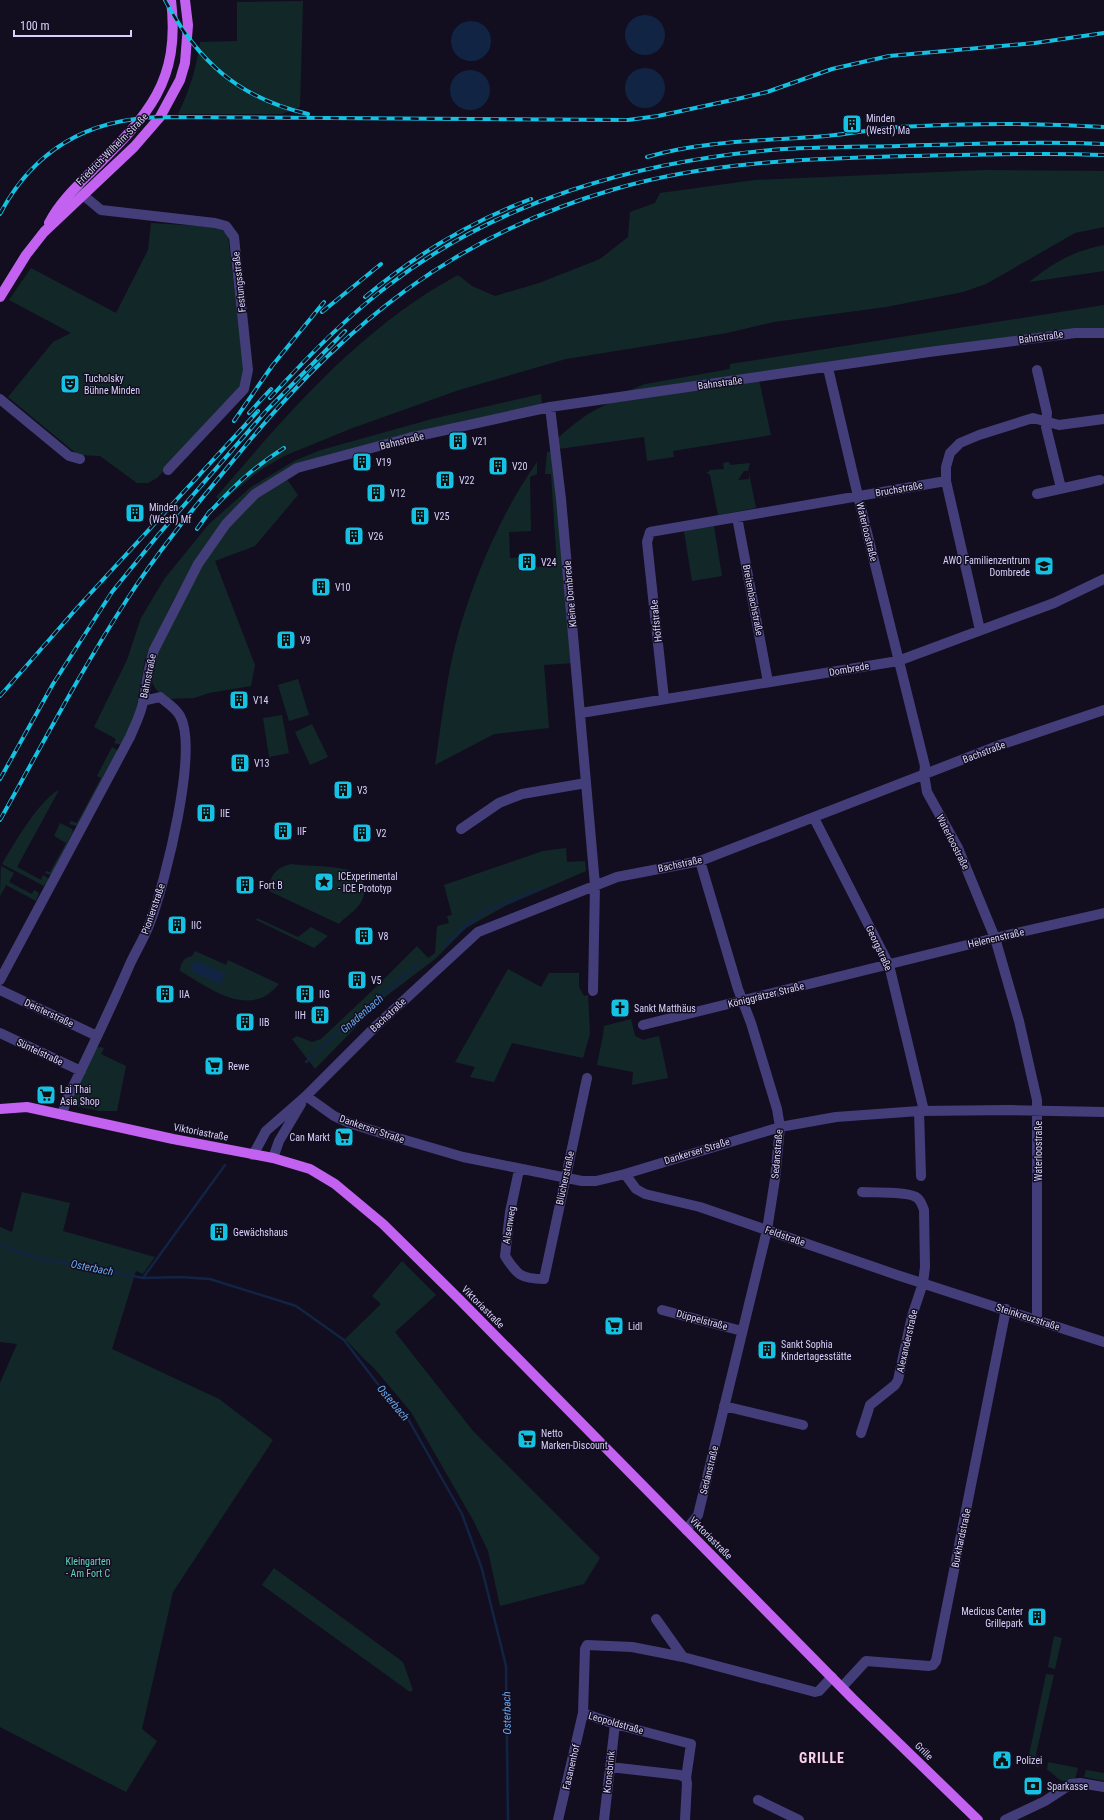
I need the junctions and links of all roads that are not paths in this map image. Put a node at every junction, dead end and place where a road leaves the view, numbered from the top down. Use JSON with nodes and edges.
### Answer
{"nodes":[{"id":1,"x":171,"y":0,"type":"edge"},
{"id":2,"x":185,"y":0,"type":"edge"},
{"id":3,"x":125,"y":138,"type":"junction"},
{"id":4,"x":134,"y":147,"type":"junction"},
{"id":5,"x":74,"y":188,"type":"junction"},
{"id":6,"x":82,"y":196,"type":"junction"},
{"id":7,"x":44,"y":232,"type":"junction"},
{"id":8,"x":0,"y":297,"type":"edge"},
{"id":9,"x":1104,"y":333,"type":"edge"},
{"id":10,"x":828,"y":368,"type":"junction"},
{"id":11,"x":1037,"y":370,"type":"dead end"},
{"id":12,"x":0,"y":399,"type":"edge"},
{"id":13,"x":550,"y":407,"type":"junction"},
{"id":14,"x":1104,"y":419,"type":"edge"},
{"id":15,"x":1046,"y":422,"type":"junction"},
{"id":16,"x":80,"y":459,"type":"dead end"},
{"id":17,"x":168,"y":470,"type":"dead end"},
{"id":18,"x":1100,"y":480,"type":"dead end"},
{"id":19,"x":946,"y":481,"type":"junction"},
{"id":20,"x":1061,"y":488,"type":"junction"},
{"id":21,"x":1037,"y":494,"type":"dead end"},
{"id":22,"x":858,"y":496,"type":"junction"},
{"id":23,"x":737,"y":517,"type":"junction"},
{"id":24,"x":648,"y":542,"type":"joint"},
{"id":25,"x":1104,"y":579,"type":"edge"},
{"id":26,"x":980,"y":630,"type":"junction"},
{"id":27,"x":898,"y":661,"type":"junction"},
{"id":28,"x":146,"y":682,"type":"junction"},
{"id":29,"x":768,"y":682,"type":"junction"},
{"id":30,"x":160,"y":697,"type":"junction"},
{"id":31,"x":664,"y":699,"type":"junction"},
{"id":32,"x":144,"y":701,"type":"junction"},
{"id":33,"x":1104,"y":710,"type":"edge"},
{"id":34,"x":581,"y":713,"type":"junction"},
{"id":35,"x":924,"y":774,"type":"junction"},
{"id":36,"x":586,"y":783,"type":"junction"},
{"id":37,"x":814,"y":818,"type":"junction"},
{"id":38,"x":461,"y":829,"type":"dead end"},
{"id":39,"x":700,"y":861,"type":"junction"},
{"id":40,"x":594,"y":885,"type":"junction"},
{"id":41,"x":1104,"y":914,"type":"edge"},
{"id":42,"x":995,"y":938,"type":"junction"},
{"id":43,"x":889,"y":965,"type":"junction"},
{"id":44,"x":0,"y":980,"type":"edge"},
{"id":45,"x":0,"y":990,"type":"edge"},
{"id":46,"x":593,"y":992,"type":"dead end"},
{"id":47,"x":742,"y":1000,"type":"junction"},
{"id":48,"x":643,"y":1025,"type":"dead end"},
{"id":49,"x":0,"y":1033,"type":"edge"},
{"id":50,"x":97,"y":1036,"type":"junction"},
{"id":51,"x":81,"y":1071,"type":"junction"},
{"id":52,"x":587,"y":1078,"type":"dead end"},
{"id":53,"x":306,"y":1096,"type":"junction"},
{"id":54,"x":0,"y":1109,"type":"edge"},
{"id":55,"x":1038,"y":1110,"type":"junction"},
{"id":56,"x":921,"y":1111,"type":"junction"},
{"id":57,"x":1104,"y":1112,"type":"edge"},
{"id":58,"x":62,"y":1115,"type":"junction"},
{"id":59,"x":780,"y":1126,"type":"junction"},
{"id":60,"x":253,"y":1154,"type":"junction"},
{"id":61,"x":273,"y":1158,"type":"junction"},
{"id":62,"x":519,"y":1170,"type":"junction"},
{"id":63,"x":625,"y":1174,"type":"junction"},
{"id":64,"x":921,"y":1176,"type":"dead end"},
{"id":65,"x":565,"y":1178,"type":"junction"},
{"id":66,"x":862,"y":1192,"type":"dead end"},
{"id":67,"x":767,"y":1230,"type":"junction"},
{"id":68,"x":544,"y":1279,"type":"joint"},
{"id":69,"x":923,"y":1283,"type":"junction"},
{"id":70,"x":952,"y":1293,"type":"joint"},
{"id":71,"x":662,"y":1310,"type":"dead end"},
{"id":72,"x":1006,"y":1310,"type":"junction"},
{"id":73,"x":1037,"y":1320,"type":"junction"},
{"id":74,"x":742,"y":1331,"type":"junction"},
{"id":75,"x":1104,"y":1342,"type":"edge"},
{"id":76,"x":724,"y":1406,"type":"junction"},
{"id":77,"x":803,"y":1426,"type":"dead end"},
{"id":78,"x":861,"y":1433,"type":"dead end"},
{"id":79,"x":686,"y":1530,"type":"junction"},
{"id":80,"x":656,"y":1619,"type":"dead end"},
{"id":81,"x":683,"y":1658,"type":"junction"},
{"id":82,"x":832,"y":1678,"type":"junction"},
{"id":83,"x":842,"y":1687,"type":"junction"},
{"id":84,"x":853,"y":1699,"type":"joint"},
{"id":85,"x":583,"y":1713,"type":"junction"},
{"id":86,"x":615,"y":1724,"type":"junction"},
{"id":87,"x":610,"y":1766,"type":"junction"},
{"id":88,"x":686,"y":1778,"type":"junction"},
{"id":89,"x":1104,"y":1787,"type":"edge"},
{"id":90,"x":758,"y":1800,"type":"dead end"},
{"id":91,"x":558,"y":1820,"type":"edge"},
{"id":92,"x":604,"y":1820,"type":"edge"},
{"id":93,"x":685,"y":1820,"type":"edge"},
{"id":94,"x":799,"y":1820,"type":"edge"},
{"id":95,"x":978,"y":1820,"type":"edge"},
{"id":96,"x":1005,"y":1820,"type":"edge"}],
"edges":[{"from":1,"to":3,"type":"main road","name":"Friedrich-Wilhelm-Straße"},
{"from":2,"to":4,"type":"main road","name":"Friedrich-Wilhelm-Straße"},
{"from":3,"to":4,"type":"main road"},
{"from":3,"to":5,"type":"main road","name":"Friedrich-Wilhelm-Straße"},
{"from":4,"to":6,"type":"main road","name":"Friedrich-Wilhelm-Straße"},
{"from":5,"to":6,"type":"street","name":"Festungsstraße"},
{"from":5,"to":7,"type":"main road","name":"Friedrich-Wilhelm-Straße"},
{"from":6,"to":7,"type":"main road","name":"Friedrich-Wilhelm-Straße"},
{"from":6,"to":17,"type":"street","name":"Festungsstraße"},
{"from":7,"to":8,"type":"main road","name":"Friedrich-Wilhelm-Straße"},
{"from":9,"to":10,"type":"street","name":"Bahnstraße"},
{"from":10,"to":13,"type":"street","name":"Bahnstraße"},
{"from":10,"to":22,"type":"street","name":"Waterloostraße"},
{"from":11,"to":15,"type":"street"},
{"from":12,"to":16,"type":"street"},
{"from":13,"to":28,"type":"street","name":"Bahnstraße"},
{"from":13,"to":34,"type":"street","name":"Kleine Dombrede"},
{"from":14,"to":15,"type":"street"},
{"from":15,"to":19,"type":"street"},
{"from":15,"to":20,"type":"street"},
{"from":18,"to":20,"type":"street"},
{"from":19,"to":22,"type":"street","name":"Bruchstraße"},
{"from":19,"to":26,"type":"street"},
{"from":20,"to":21,"type":"street"},
{"from":22,"to":23,"type":"street","name":"Bruchstraße"},
{"from":22,"to":27,"type":"street","name":"Waterloostraße"},
{"from":23,"to":24,"type":"street","name":"Bruchstraße"},
{"from":23,"to":29,"type":"street","name":"Breitenbachstraße"},
{"from":24,"to":31,"type":"street","name":"Hoffstraße"},
{"from":25,"to":26,"type":"street","name":"Dombrede"},
{"from":26,"to":27,"type":"street","name":"Dombrede"},
{"from":27,"to":29,"type":"street","name":"Dombrede"},
{"from":27,"to":35,"type":"street","name":"Waterloostraße"},
{"from":28,"to":30,"type":"street","name":"Pionierstraße"},
{"from":28,"to":32,"type":"street","name":"Bahnstraße"},
{"from":29,"to":31,"type":"street","name":"Dombrede"},
{"from":30,"to":32,"type":"street"},
{"from":30,"to":50,"type":"street","name":"Pionierstraße"},
{"from":31,"to":34,"type":"street","name":"Dombrede"},
{"from":32,"to":44,"type":"street","name":"Bahnstraße"},
{"from":33,"to":35,"type":"street","name":"Bachstraße"},
{"from":34,"to":36,"type":"street","name":"Kleine Dombrede"},
{"from":35,"to":37,"type":"street","name":"Bachstraße"},
{"from":35,"to":42,"type":"street","name":"Waterloostraße"},
{"from":36,"to":38,"type":"street"},
{"from":36,"to":40,"type":"street","name":"Kleine Dombrede"},
{"from":37,"to":39,"type":"street","name":"Bachstraße"},
{"from":37,"to":43,"type":"street","name":"Georgstraße"},
{"from":39,"to":40,"type":"street","name":"Bachstraße"},
{"from":39,"to":47,"type":"street","name":"Sedanstraße"},
{"from":40,"to":46,"type":"street"},
{"from":40,"to":53,"type":"street","name":"Bachstraße"},
{"from":41,"to":42,"type":"street","name":"Helenenstraße"},
{"from":42,"to":43,"type":"street","name":"Helenenstraße"},
{"from":42,"to":55,"type":"street","name":"Waterloostraße"},
{"from":43,"to":47,"type":"street","name":"Königgrätzer Straße"},
{"from":43,"to":56,"type":"street","name":"Georgstraße"},
{"from":45,"to":50,"type":"street","name":"Deisterstraße"},
{"from":47,"to":48,"type":"street","name":"Königgrätzer Straße"},
{"from":47,"to":59,"type":"street","name":"Sedanstraße"},
{"from":49,"to":51,"type":"street","name":"Süntelstraße"},
{"from":50,"to":51,"type":"street","name":"Pionierstraße"},
{"from":51,"to":58,"type":"street","name":"Pionierstraße"},
{"from":52,"to":65,"type":"street","name":"Blücherstraße"},
{"from":53,"to":60,"type":"street","name":"Bachstraße"},
{"from":53,"to":61,"type":"street","name":"Bachstraße"},
{"from":53,"to":62,"type":"street","name":"Dankerser Straße"},
{"from":54,"to":58,"type":"main road","name":"Viktoriastraße"},
{"from":55,"to":56,"type":"street","name":"Dankerser Straße"},
{"from":55,"to":57,"type":"street","name":"Dankerser Straße"},
{"from":55,"to":73,"type":"street","name":"Waterloostraße"},
{"from":56,"to":59,"type":"street","name":"Dankerser Straße"},
{"from":56,"to":64,"type":"street","name":"Georgstraße"},
{"from":58,"to":60,"type":"main road","name":"Viktoriastraße"},
{"from":59,"to":63,"type":"street","name":"Dankerser Straße"},
{"from":59,"to":67,"type":"street","name":"Sedanstraße"},
{"from":60,"to":61,"type":"main road","name":"Viktoriastraße"},
{"from":61,"to":79,"type":"main road","name":"Viktoriastraße"},
{"from":62,"to":65,"type":"street","name":"Dankerser Straße"},
{"from":62,"to":68,"type":"street","name":"Alsenweg"},
{"from":63,"to":65,"type":"street","name":"Dankerser Straße"},
{"from":63,"to":67,"type":"street","name":"Feldstraße"},
{"from":65,"to":68,"type":"street","name":"Blücherstraße"},
{"from":66,"to":69,"type":"street","name":"Alexanderstraße"},
{"from":67,"to":69,"type":"street","name":"Feldstraße"},
{"from":67,"to":74,"type":"street","name":"Sedanstraße"},
{"from":69,"to":70,"type":"street","name":"Feldstraße"},
{"from":69,"to":78,"type":"street","name":"Alexanderstraße"},
{"from":70,"to":72,"type":"street","name":"Steinkreuzstraße"},
{"from":71,"to":74,"type":"street","name":"Düppelstraße"},
{"from":72,"to":73,"type":"street","name":"Steinkreuzstraße"},
{"from":72,"to":83,"type":"street","name":"Burkhardstraße"},
{"from":73,"to":75,"type":"street","name":"Steinkreuzstraße"},
{"from":74,"to":76,"type":"street","name":"Sedanstraße"},
{"from":76,"to":77,"type":"street"},
{"from":76,"to":79,"type":"street","name":"Sedanstraße"},
{"from":79,"to":82,"type":"main road","name":"Viktoriastraße"},
{"from":80,"to":81,"type":"street"},
{"from":81,"to":82,"type":"street","name":"Leopoldstraße"},
{"from":81,"to":85,"type":"street","name":"Leopoldstraße"},
{"from":82,"to":83,"type":"main road","name":"Viktoriastraße"},
{"from":83,"to":84,"type":"main road","name":"Viktoriastraße"},
{"from":84,"to":95,"type":"main road","name":"Grille"},
{"from":85,"to":86,"type":"street","name":"Leopoldstraße"},
{"from":85,"to":91,"type":"street","name":"Fasanenhof"},
{"from":86,"to":87,"type":"street","name":"Kronsbrink"},
{"from":86,"to":88,"type":"street","name":"Leopoldstraße"},
{"from":87,"to":88,"type":"street"},
{"from":87,"to":92,"type":"street","name":"Kronsbrink"},
{"from":88,"to":93,"type":"street"},
{"from":89,"to":96,"type":"street"},
{"from":90,"to":94,"type":"street"}]}
